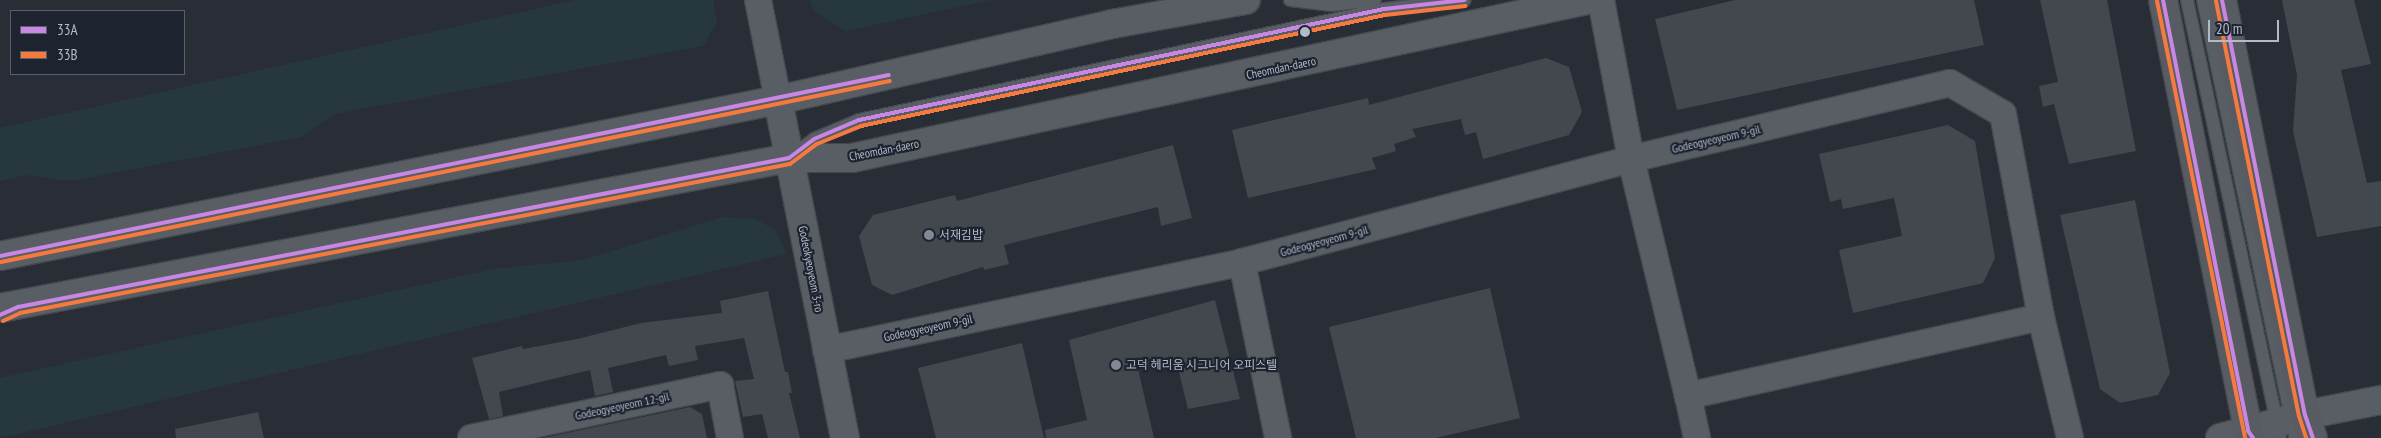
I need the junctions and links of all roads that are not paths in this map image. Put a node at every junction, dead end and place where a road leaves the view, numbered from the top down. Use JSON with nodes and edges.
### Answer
{"nodes":[{"id":1,"x":758,"y":0,"type":"edge"},
{"id":2,"x":1246,"y":0,"type":"edge"},
{"id":3,"x":1290,"y":0,"type":"edge"},
{"id":4,"x":1375,"y":0,"type":"edge"},
{"id":5,"x":1464,"y":0,"type":"edge"},
{"id":6,"x":1521,"y":0,"type":"edge"},
{"id":7,"x":1601,"y":0,"type":"edge"},
{"id":8,"x":2163,"y":0,"type":"edge"},
{"id":9,"x":2187,"y":0,"type":"edge"},
{"id":10,"x":2203,"y":0,"type":"edge"},
{"id":11,"x":2222,"y":0,"type":"edge"},
{"id":12,"x":1573,"y":1,"type":"edge"},
{"id":13,"x":778,"y":100,"type":"junction"},
{"id":14,"x":789,"y":158,"type":"junction"},
{"id":15,"x":1631,"y":159,"type":"junction"},
{"id":16,"x":0,"y":256,"type":"edge"},
{"id":17,"x":1242,"y":262,"type":"junction"},
{"id":18,"x":6,"y":310,"type":"edge"},
{"id":19,"x":2041,"y":317,"type":"junction"},
{"id":20,"x":826,"y":350,"type":"junction"},
{"id":21,"x":1688,"y":396,"type":"junction"},
{"id":22,"x":2381,"y":400,"type":"edge"},
{"id":23,"x":2294,"y":429,"type":"edge"},
{"id":24,"x":2250,"y":436,"type":"edge"},
{"id":25,"x":471,"y":438,"type":"edge"},
{"id":26,"x":730,"y":438,"type":"edge"},
{"id":27,"x":845,"y":438,"type":"edge"},
{"id":28,"x":1278,"y":438,"type":"edge"},
{"id":29,"x":1697,"y":438,"type":"edge"},
{"id":30,"x":2070,"y":438,"type":"edge"},
{"id":31,"x":2220,"y":438,"type":"edge"}],
"edges":[{"from":1,"to":13,"type":"street"},
{"from":2,"to":13,"type":"street"},
{"from":3,"to":4,"type":"lane"},
{"from":5,"to":14,"type":"lane"},
{"from":6,"to":12,"type":"lane"},
{"from":7,"to":15,"type":"street"},
{"from":8,"to":24,"type":"main road"},
{"from":9,"to":23,"type":"lane"},
{"from":10,"to":23,"type":"lane"},
{"from":11,"to":23,"type":"main road"},
{"from":12,"to":14,"type":"street","name":"Cheomdan-daero"},
{"from":13,"to":14,"type":"street","name":"Godeokyeoyeom 3-ro"},
{"from":13,"to":16,"type":"street"},
{"from":14,"to":18,"type":"street","name":"Cheomdan-daero"},
{"from":14,"to":20,"type":"street","name":"Godeokyeoyeom 3-ro"},
{"from":15,"to":17,"type":"street","name":"Godeogyeoyeom 9-gil"},
{"from":15,"to":19,"type":"street","name":"Godeogyeoyeom 9-gil"},
{"from":15,"to":21,"type":"street"},
{"from":17,"to":20,"type":"street","name":"Godeogyeoyeom 9-gil"},
{"from":17,"to":28,"type":"street"},
{"from":19,"to":21,"type":"street"},
{"from":19,"to":30,"type":"street","name":"Godeogyeoyeom 9-gil"},
{"from":20,"to":27,"type":"street","name":"Godeokyeoyeom 3-ro"},
{"from":21,"to":29,"type":"street"},
{"from":22,"to":23,"type":"street"},
{"from":23,"to":24,"type":"street"},
{"from":24,"to":31,"type":"street"},
{"from":25,"to":26,"type":"street","name":"Godeogyeoyeom 12-gil"}]}
